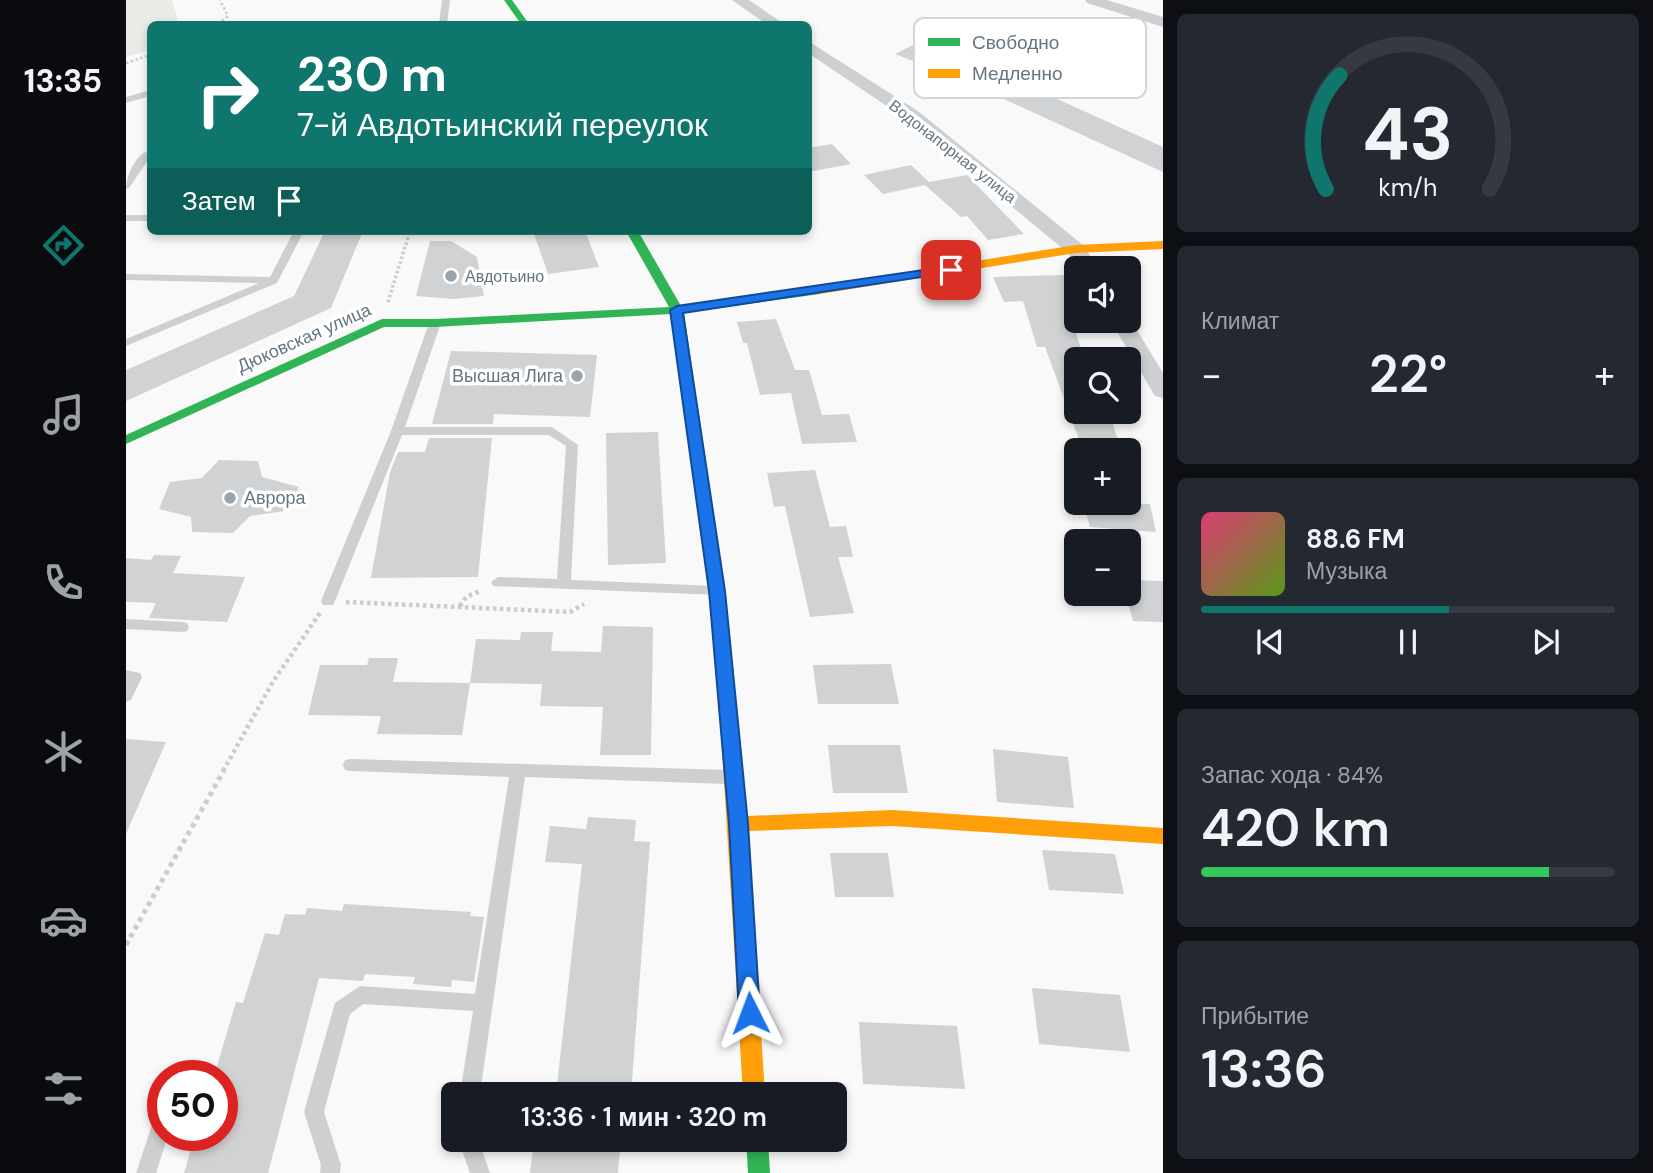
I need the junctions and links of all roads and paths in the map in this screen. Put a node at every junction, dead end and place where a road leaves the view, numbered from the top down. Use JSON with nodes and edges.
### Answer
{"nodes":[{"id":1,"x":220,"y":0,"type":"edge"},
{"id":2,"x":446,"y":0,"type":"edge"},
{"id":3,"x":508,"y":0,"type":"edge"},
{"id":4,"x":739,"y":0,"type":"edge"},
{"id":5,"x":1092,"y":0,"type":"edge"},
{"id":6,"x":228,"y":16,"type":"junction"},
{"id":7,"x":222,"y":21,"type":"edge"},
{"id":8,"x":230,"y":21,"type":"edge"},
{"id":9,"x":443,"y":21,"type":"edge"},
{"id":10,"x":523,"y":21,"type":"edge"},
{"id":11,"x":771,"y":21,"type":"edge"},
{"id":12,"x":1163,"y":22,"type":"edge"},
{"id":13,"x":812,"y":49,"type":"edge"},
{"id":14,"x":147,"y":56,"type":"edge"},
{"id":15,"x":126,"y":62,"type":"edge"},
{"id":16,"x":147,"y":94,"type":"edge"},
{"id":17,"x":126,"y":100,"type":"edge"},
{"id":18,"x":147,"y":154,"type":"edge"},
{"id":19,"x":126,"y":186,"type":"edge"},
{"id":20,"x":126,"y":218,"type":"edge"},
{"id":21,"x":147,"y":218,"type":"edge"},
{"id":22,"x":297,"y":235,"type":"edge"},
{"id":23,"x":409,"y":235,"type":"edge"},
{"id":24,"x":634,"y":235,"type":"edge"},
{"id":25,"x":1159,"y":247,"type":"edge"},
{"id":26,"x":1076,"y":249,"type":"junction"},
{"id":27,"x":1080,"y":256,"type":"edge"},
{"id":28,"x":126,"y":277,"type":"edge"},
{"id":29,"x":273,"y":281,"type":"junction"},
{"id":30,"x":677,"y":310,"type":"junction"},
{"id":31,"x":382,"y":323,"type":"junction"},
{"id":32,"x":435,"y":323,"type":"junction"},
{"id":33,"x":1128,"y":333,"type":"edge"},
{"id":34,"x":126,"y":343,"type":"edge"},
{"id":35,"x":1163,"y":391,"type":"edge"},
{"id":36,"x":397,"y":431,"type":"junction"},
{"id":37,"x":126,"y":440,"type":"edge"},
{"id":38,"x":498,"y":582,"type":"joint"},
{"id":39,"x":564,"y":584,"type":"junction"},
{"id":40,"x":589,"y":585,"type":"junction"},
{"id":41,"x":717,"y":591,"type":"junction"},
{"id":42,"x":328,"y":601,"type":"junction"},
{"id":43,"x":459,"y":607,"type":"junction"},
{"id":44,"x":126,"y":624,"type":"edge"},
{"id":45,"x":182,"y":627,"type":"dead end"},
{"id":46,"x":126,"y":676,"type":"edge"},
{"id":47,"x":126,"y":696,"type":"edge"},
{"id":48,"x":351,"y":765,"type":"dead end"},
{"id":49,"x":519,"y":770,"type":"junction"},
{"id":50,"x":733,"y":777,"type":"junction"},
{"id":51,"x":738,"y":824,"type":"junction"},
{"id":52,"x":1163,"y":836,"type":"edge"},
{"id":53,"x":126,"y":944,"type":"edge"},
{"id":54,"x":483,"y":1003,"type":"junction"},
{"id":55,"x":472,"y":1082,"type":"edge"},
{"id":56,"x":753,"y":1082,"type":"edge"},
{"id":57,"x":153,"y":1151,"type":"edge"},
{"id":58,"x":473,"y":1152,"type":"edge"},
{"id":59,"x":758,"y":1152,"type":"edge"},
{"id":60,"x":146,"y":1173,"type":"edge"},
{"id":61,"x":330,"y":1173,"type":"edge"},
{"id":62,"x":480,"y":1173,"type":"edge"},
{"id":63,"x":759,"y":1173,"type":"edge"}],
"edges":[{"from":1,"to":6,"type":"path"},
{"from":2,"to":9,"type":"lane"},
{"from":3,"to":10,"type":"street"},
{"from":4,"to":11,"type":"street"},
{"from":5,"to":12,"type":"street"},
{"from":6,"to":7,"type":"path"},
{"from":6,"to":8,"type":"path"},
{"from":13,"to":26,"type":"street","name":"Водонапорная улица"},
{"from":14,"to":15,"type":"path"},
{"from":16,"to":17,"type":"lane"},
{"from":18,"to":19,"type":"lane"},
{"from":20,"to":21,"type":"lane"},
{"from":22,"to":29,"type":"lane"},
{"from":23,"to":31,"type":"path"},
{"from":24,"to":30,"type":"street"},
{"from":25,"to":26,"type":"street","name":"Дюковская улица"},
{"from":26,"to":27,"type":"street","name":"Водонапорная улица"},
{"from":26,"to":30,"type":"street","name":"Дюковская улица"},
{"from":28,"to":29,"type":"lane"},
{"from":29,"to":34,"type":"lane"},
{"from":30,"to":32,"type":"street","name":"Дюковская улица"},
{"from":30,"to":41,"type":"street"},
{"from":31,"to":32,"type":"street","name":"Дюковская улица"},
{"from":31,"to":37,"type":"street","name":"Дюковская улица"},
{"from":32,"to":36,"type":"lane"},
{"from":33,"to":35,"type":"street"},
{"from":36,"to":39,"type":"lane"},
{"from":36,"to":42,"type":"lane"},
{"from":38,"to":39,"type":"lane"},
{"from":38,"to":43,"type":"path"},
{"from":39,"to":40,"type":"lane"},
{"from":40,"to":41,"type":"lane"},
{"from":40,"to":43,"type":"path"},
{"from":41,"to":50,"type":"street"},
{"from":42,"to":43,"type":"path"},
{"from":42,"to":53,"type":"path"},
{"from":44,"to":45,"type":"lane"},
{"from":46,"to":47,"type":"lane"},
{"from":48,"to":49,"type":"lane"},
{"from":49,"to":50,"type":"lane"},
{"from":49,"to":54,"type":"lane"},
{"from":50,"to":51,"type":"street"},
{"from":51,"to":52,"type":"street"},
{"from":51,"to":56,"type":"street"},
{"from":54,"to":55,"type":"lane"},
{"from":54,"to":61,"type":"lane"},
{"from":57,"to":60,"type":"lane"},
{"from":58,"to":62,"type":"lane"},
{"from":59,"to":63,"type":"street"}]}
